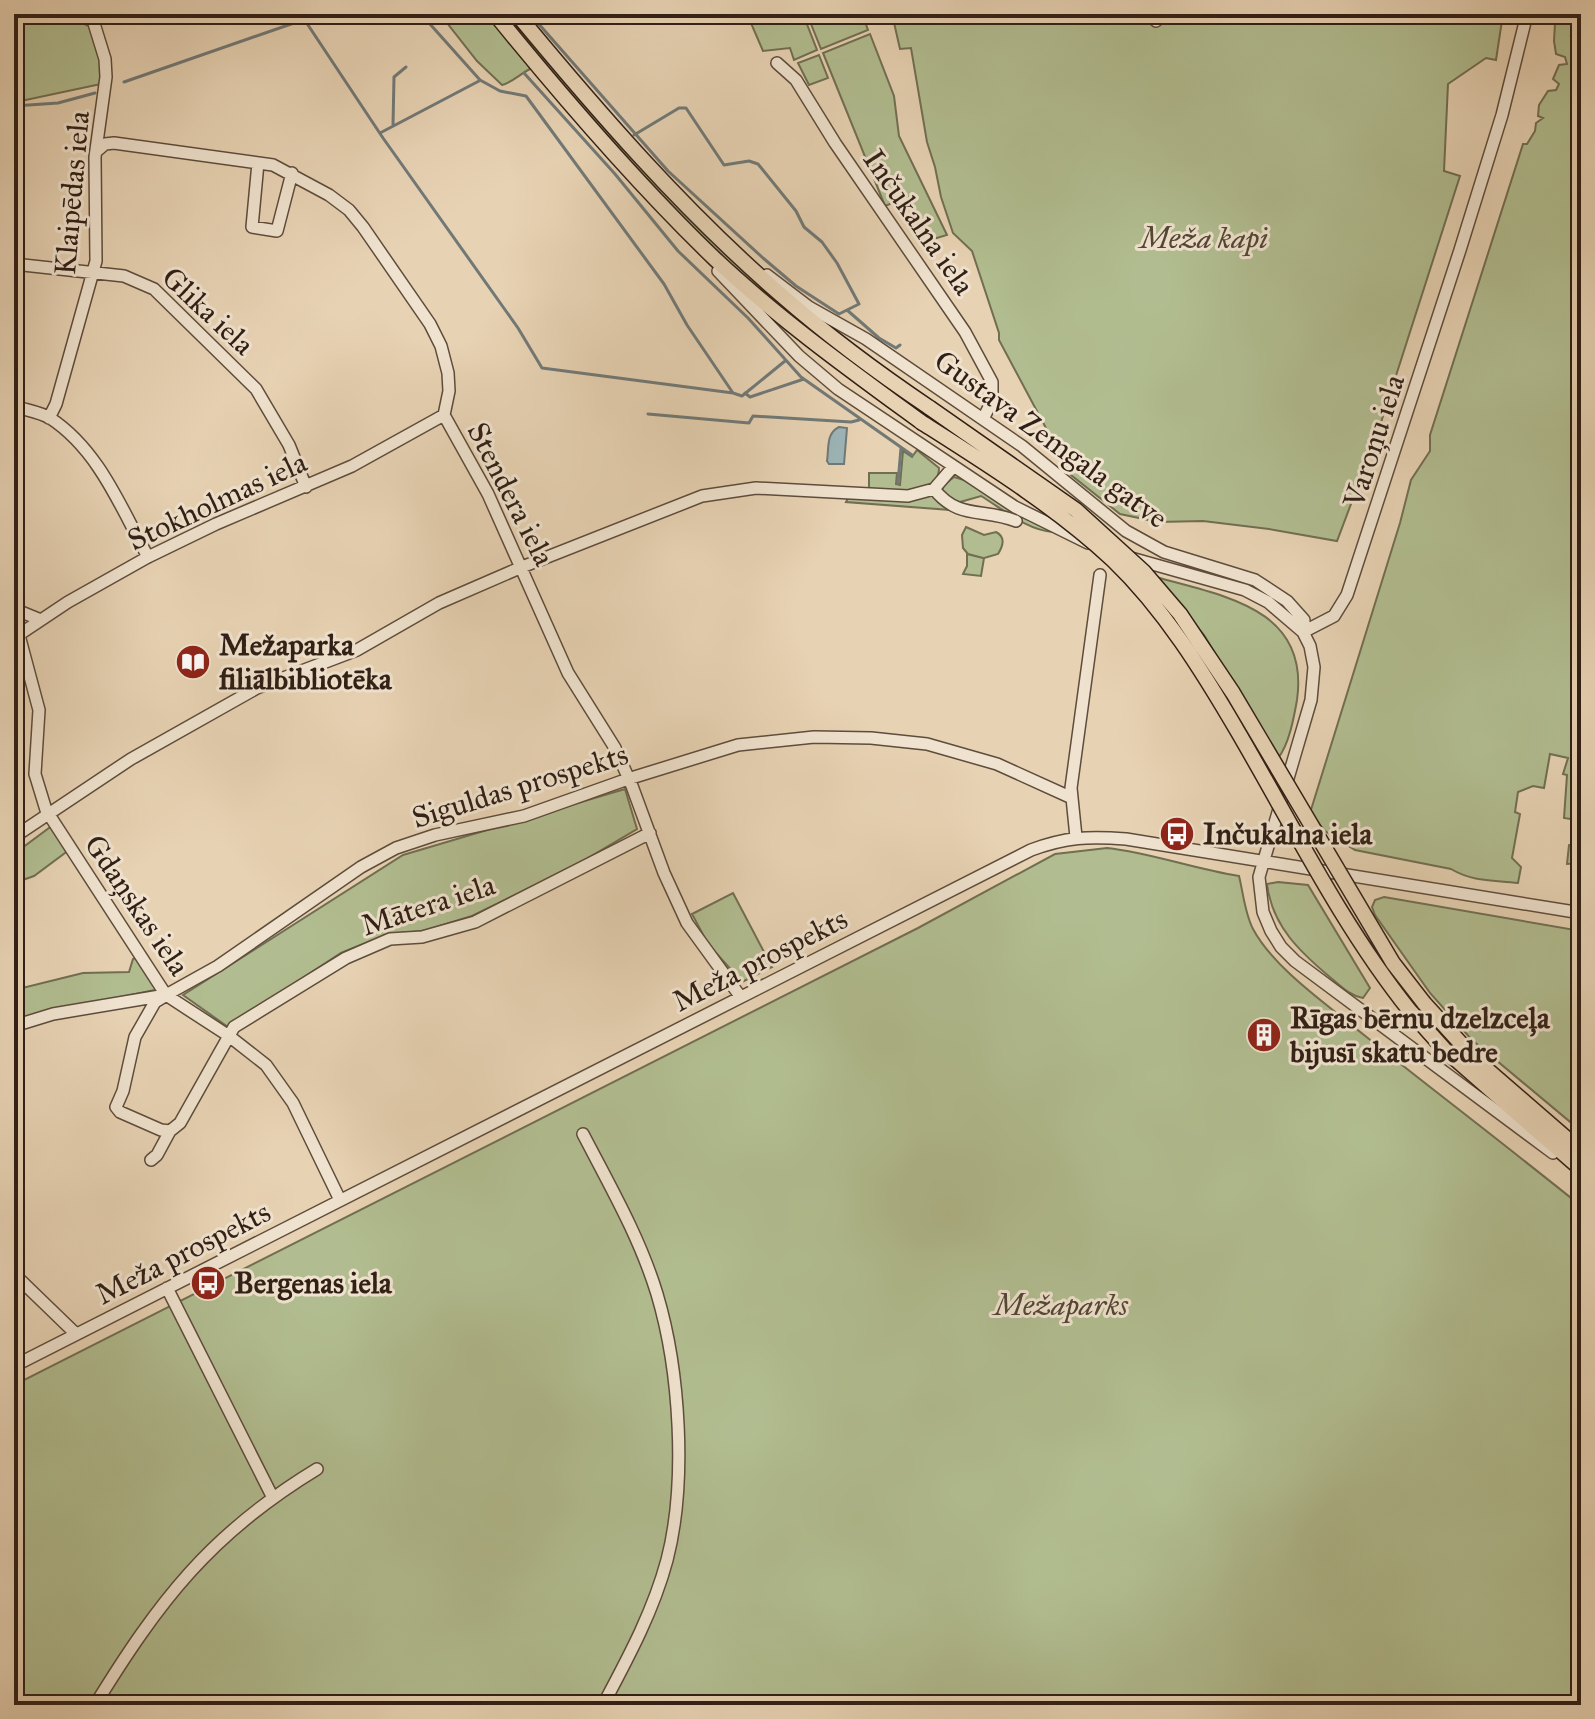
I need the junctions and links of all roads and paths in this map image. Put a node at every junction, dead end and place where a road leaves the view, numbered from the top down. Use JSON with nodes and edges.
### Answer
{"nodes":[{"id":1,"x":495,"y":14,"type":"edge"},
{"id":2,"x":517,"y":14,"type":"edge"},
{"id":3,"x":1527,"y":14,"type":"edge"},
{"id":4,"x":90,"y":15,"type":"edge"},
{"id":5,"x":777,"y":63,"type":"dead end"},
{"id":6,"x":98,"y":150,"type":"junction"},
{"id":7,"x":258,"y":163,"type":"junction"},
{"id":8,"x":292,"y":173,"type":"junction"},
{"id":9,"x":666,"y":209,"type":"junction"},
{"id":10,"x":727,"y":244,"type":"junction"},
{"id":11,"x":14,"y":264,"type":"edge"},
{"id":12,"x":94,"y":272,"type":"junction"},
{"id":13,"x":14,"y":406,"type":"edge"},
{"id":14,"x":444,"y":415,"type":"junction"},
{"id":15,"x":49,"y":418,"type":"junction"},
{"id":16,"x":983,"y":419,"type":"junction"},
{"id":17,"x":953,"y":467,"type":"junction"},
{"id":18,"x":306,"y":487,"type":"junction"},
{"id":19,"x":934,"y":489,"type":"junction"},
{"id":20,"x":1089,"y":500,"type":"junction"},
{"id":21,"x":1016,"y":521,"type":"dead end"},
{"id":22,"x":1071,"y":535,"type":"junction"},
{"id":23,"x":148,"y":557,"type":"junction"},
{"id":24,"x":522,"y":567,"type":"junction"},
{"id":25,"x":1100,"y":575,"type":"dead end"},
{"id":26,"x":14,"y":609,"type":"edge"},
{"id":27,"x":41,"y":620,"type":"junction"},
{"id":28,"x":1303,"y":632,"type":"junction"},
{"id":29,"x":16,"y":633,"type":"edge"},
{"id":30,"x":628,"y":779,"type":"junction"},
{"id":31,"x":1072,"y":798,"type":"junction"},
{"id":32,"x":49,"y":814,"type":"junction"},
{"id":33,"x":650,"y":833,"type":"junction"},
{"id":34,"x":14,"y":837,"type":"edge"},
{"id":35,"x":1076,"y":837,"type":"junction"},
{"id":36,"x":1265,"y":862,"type":"junction"},
{"id":37,"x":1581,"y":913,"type":"edge"},
{"id":38,"x":166,"y":995,"type":"junction"},
{"id":39,"x":740,"y":996,"type":"junction"},
{"id":40,"x":14,"y":1026,"type":"edge"},
{"id":41,"x":229,"y":1036,"type":"junction"},
{"id":42,"x":170,"y":1131,"type":"junction"},
{"id":43,"x":583,"y":1134,"type":"dead end"},
{"id":44,"x":1581,"y":1151,"type":"edge"},
{"id":45,"x":151,"y":1160,"type":"dead end"},
{"id":46,"x":1581,"y":1169,"type":"edge"},
{"id":47,"x":1581,"y":1176,"type":"edge"},
{"id":48,"x":340,"y":1200,"type":"junction"},
{"id":49,"x":14,"y":1274,"type":"edge"},
{"id":50,"x":167,"y":1288,"type":"junction"},
{"id":51,"x":76,"y":1334,"type":"junction"},
{"id":52,"x":14,"y":1366,"type":"edge"},
{"id":53,"x":317,"y":1469,"type":"dead end"},
{"id":54,"x":273,"y":1498,"type":"junction"},
{"id":55,"x":95,"y":1705,"type":"edge"},
{"id":56,"x":603,"y":1705,"type":"edge"}],
"edges":[{"from":1,"to":9,"type":"main road","name":"Gustava Zemgala gatve"},
{"from":2,"to":10,"type":"main road","name":"Gustava Zemgala gatve"},
{"from":3,"to":28,"type":"street","name":"Varoņu iela"},
{"from":4,"to":6,"type":"street","name":"Klaipēdas iela"},
{"from":5,"to":16,"type":"street","name":"Inčukalna iela"},
{"from":6,"to":7,"type":"street","name":"Stendera iela"},
{"from":6,"to":12,"type":"street","name":"Klaipēdas iela"},
{"from":7,"to":8,"type":"street","name":"Stendera iela"},
{"from":7,"to":8,"type":"street"},
{"from":8,"to":14,"type":"street","name":"Stendera iela"},
{"from":9,"to":17,"type":"street","name":"Gustava Zemgala gatve"},
{"from":9,"to":46,"type":"main road","name":"Gustava Zemgala gatve","bridge":true},
{"from":10,"to":16,"type":"street","name":"Gustava Zemgala gatve"},
{"from":10,"to":44,"type":"main road","name":"Gustava Zemgala gatve","bridge":true},
{"from":11,"to":12,"type":"street","name":"Glika iela"},
{"from":12,"to":15,"type":"street","name":"Klaipēdas iela"},
{"from":12,"to":18,"type":"street","name":"Glika iela"},
{"from":13,"to":15,"type":"street"},
{"from":14,"to":18,"type":"street","name":"Stokholmas iela"},
{"from":14,"to":24,"type":"street","name":"Stendera iela"},
{"from":15,"to":23,"type":"street"},
{"from":16,"to":20,"type":"street","name":"Gustava Zemgala gatve"},
{"from":17,"to":19,"type":"street"},
{"from":17,"to":22,"type":"street","name":"Gustava Zemgala gatve"},
{"from":18,"to":23,"type":"street","name":"Stokholmas iela"},
{"from":19,"to":21,"type":"street"},
{"from":19,"to":24,"type":"street"},
{"from":20,"to":22,"type":"street"},
{"from":20,"to":28,"type":"street","name":"Gustava Zemgala gatve"},
{"from":22,"to":28,"type":"street","name":"Gustava Zemgala gatve"},
{"from":23,"to":27,"type":"street","name":"Stokholmas iela"},
{"from":24,"to":30,"type":"street","name":"Stendera iela"},
{"from":24,"to":32,"type":"street"},
{"from":25,"to":31,"type":"street"},
{"from":26,"to":27,"type":"street"},
{"from":27,"to":29,"type":"street","name":"Stokholmas iela"},
{"from":28,"to":36,"type":"street"},
{"from":29,"to":32,"type":"street","name":"Gdaņskas iela"},
{"from":30,"to":31,"type":"street","name":"Siguldas prospekts"},
{"from":30,"to":33,"type":"street","name":"Stendera iela"},
{"from":30,"to":38,"type":"street","name":"Siguldas prospekts"},
{"from":31,"to":35,"type":"street"},
{"from":32,"to":34,"type":"street"},
{"from":32,"to":38,"type":"street","name":"Gdaņskas iela"},
{"from":33,"to":39,"type":"street","name":"Stendera iela"},
{"from":33,"to":41,"type":"street","name":"Mātera iela"},
{"from":35,"to":36,"type":"street","name":"Meža prospekts"},
{"from":35,"to":39,"type":"street","name":"Meža prospekts"},
{"from":36,"to":37,"type":"street","name":"Meža prospekts"},
{"from":36,"to":47,"type":"street"},
{"from":38,"to":40,"type":"street","name":"Siguldas prospekts"},
{"from":38,"to":41,"type":"street","name":"Gdaņskas iela"},
{"from":38,"to":42,"type":"street"},
{"from":39,"to":48,"type":"street","name":"Meža prospekts"},
{"from":41,"to":42,"type":"street"},
{"from":41,"to":48,"type":"street","name":"Gdaņskas iela"},
{"from":42,"to":45,"type":"street"},
{"from":43,"to":56,"type":"street"},
{"from":48,"to":50,"type":"street","name":"Meža prospekts"},
{"from":49,"to":51,"type":"street"},
{"from":50,"to":51,"type":"street","name":"Meža prospekts"},
{"from":50,"to":54,"type":"street"},
{"from":51,"to":52,"type":"street","name":"Meža prospekts"},
{"from":53,"to":54,"type":"street"},
{"from":54,"to":55,"type":"street"}]}
